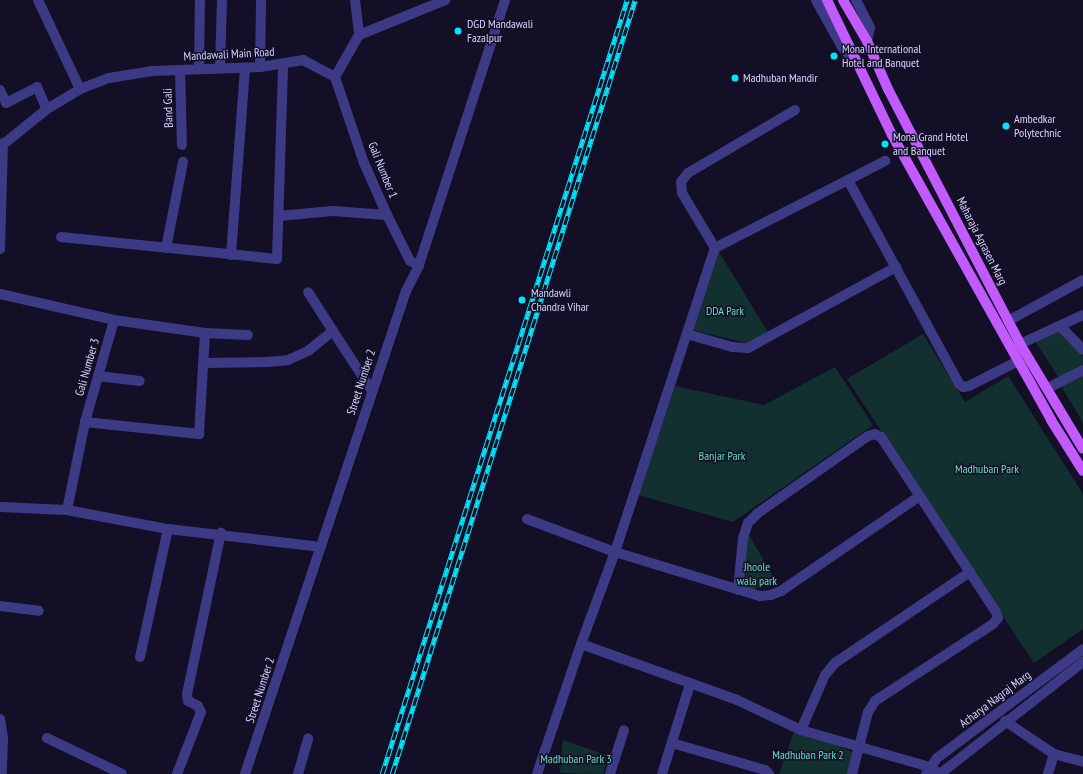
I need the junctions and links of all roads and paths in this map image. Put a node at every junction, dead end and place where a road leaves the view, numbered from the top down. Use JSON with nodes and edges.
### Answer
{"nodes":[{"id":1,"x":38,"y":0,"type":"edge"},
{"id":2,"x":200,"y":0,"type":"edge"},
{"id":3,"x":222,"y":0,"type":"edge"},
{"id":4,"x":261,"y":0,"type":"edge"},
{"id":5,"x":355,"y":0,"type":"edge"},
{"id":6,"x":445,"y":0,"type":"edge"},
{"id":7,"x":505,"y":0,"type":"edge"},
{"id":8,"x":816,"y":0,"type":"edge"},
{"id":9,"x":827,"y":0,"type":"edge"},
{"id":10,"x":843,"y":0,"type":"edge"},
{"id":11,"x":856,"y":0,"type":"edge"},
{"id":12,"x":359,"y":35,"type":"junction"},
{"id":13,"x":867,"y":41,"type":"junction"},
{"id":14,"x":282,"y":64,"type":"junction"},
{"id":15,"x":260,"y":67,"type":"junction"},
{"id":16,"x":220,"y":68,"type":"junction"},
{"id":17,"x":245,"y":68,"type":"junction"},
{"id":18,"x":199,"y":69,"type":"junction"},
{"id":19,"x":180,"y":70,"type":"junction"},
{"id":20,"x":863,"y":71,"type":"junction"},
{"id":21,"x":335,"y":77,"type":"junction"},
{"id":22,"x":80,"y":89,"type":"junction"},
{"id":23,"x":888,"y":89,"type":"junction"},
{"id":24,"x":0,"y":90,"type":"edge"},
{"id":25,"x":874,"y":95,"type":"junction"},
{"id":26,"x":47,"y":109,"type":"junction"},
{"id":27,"x":795,"y":110,"type":"dead end"},
{"id":28,"x":2,"y":145,"type":"edge"},
{"id":29,"x":182,"y":145,"type":"dead end"},
{"id":30,"x":885,"y":161,"type":"dead end"},
{"id":31,"x":183,"y":162,"type":"dead end"},
{"id":32,"x":848,"y":180,"type":"junction"},
{"id":33,"x":387,"y":215,"type":"junction"},
{"id":34,"x":278,"y":216,"type":"junction"},
{"id":35,"x":61,"y":237,"type":"dead end"},
{"id":36,"x":0,"y":246,"type":"edge"},
{"id":37,"x":166,"y":248,"type":"junction"},
{"id":38,"x":715,"y":248,"type":"junction"},
{"id":39,"x":0,"y":249,"type":"edge"},
{"id":40,"x":231,"y":255,"type":"junction"},
{"id":41,"x":419,"y":266,"type":"junction"},
{"id":42,"x":896,"y":267,"type":"junction"},
{"id":43,"x":1083,"y":280,"type":"edge"},
{"id":44,"x":308,"y":292,"type":"dead end"},
{"id":45,"x":0,"y":294,"type":"edge"},
{"id":46,"x":1083,"y":315,"type":"edge"},
{"id":47,"x":114,"y":320,"type":"junction"},
{"id":48,"x":1008,"y":321,"type":"junction"},
{"id":49,"x":1060,"y":326,"type":"junction"},
{"id":50,"x":333,"y":331,"type":"junction"},
{"id":51,"x":205,"y":333,"type":"junction"},
{"id":52,"x":687,"y":334,"type":"junction"},
{"id":53,"x":248,"y":335,"type":"dead end"},
{"id":54,"x":1020,"y":344,"type":"junction"},
{"id":55,"x":1083,"y":350,"type":"edge"},
{"id":56,"x":1018,"y":361,"type":"junction"},
{"id":57,"x":204,"y":363,"type":"junction"},
{"id":58,"x":1083,"y":370,"type":"edge"},
{"id":59,"x":98,"y":376,"type":"junction"},
{"id":60,"x":140,"y":381,"type":"dead end"},
{"id":61,"x":1048,"y":388,"type":"junction"},
{"id":62,"x":372,"y":391,"type":"junction"},
{"id":63,"x":1056,"y":404,"type":"junction"},
{"id":64,"x":1045,"y":410,"type":"junction"},
{"id":65,"x":85,"y":422,"type":"junction"},
{"id":66,"x":1083,"y":448,"type":"edge"},
{"id":67,"x":1083,"y":471,"type":"edge"},
{"id":68,"x":920,"y":496,"type":"junction"},
{"id":69,"x":0,"y":507,"type":"edge"},
{"id":70,"x":66,"y":510,"type":"junction"},
{"id":71,"x":527,"y":519,"type":"dead end"},
{"id":72,"x":168,"y":529,"type":"junction"},
{"id":73,"x":221,"y":533,"type":"junction"},
{"id":74,"x":321,"y":547,"type":"junction"},
{"id":75,"x":616,"y":552,"type":"junction"},
{"id":76,"x":970,"y":572,"type":"junction"},
{"id":77,"x":738,"y":590,"type":"junction"},
{"id":78,"x":0,"y":606,"type":"edge"},
{"id":79,"x":39,"y":611,"type":"dead end"},
{"id":80,"x":581,"y":644,"type":"junction"},
{"id":81,"x":1083,"y":649,"type":"edge"},
{"id":82,"x":140,"y":657,"type":"dead end"},
{"id":83,"x":1083,"y":662,"type":"edge"},
{"id":84,"x":690,"y":684,"type":"junction"},
{"id":85,"x":0,"y":719,"type":"edge"},
{"id":86,"x":1005,"y":721,"type":"junction"},
{"id":87,"x":624,"y":730,"type":"dead end"},
{"id":88,"x":801,"y":730,"type":"junction"},
{"id":89,"x":47,"y":738,"type":"dead end"},
{"id":90,"x":308,"y":738,"type":"dead end"},
{"id":91,"x":672,"y":743,"type":"junction"},
{"id":92,"x":860,"y":746,"type":"junction"},
{"id":93,"x":1054,"y":754,"type":"junction"},
{"id":94,"x":1083,"y":762,"type":"edge"},
{"id":95,"x":928,"y":770,"type":"edge"},
{"id":96,"x":2,"y":774,"type":"edge"},
{"id":97,"x":122,"y":774,"type":"edge"},
{"id":98,"x":179,"y":774,"type":"edge"},
{"id":99,"x":246,"y":774,"type":"edge"},
{"id":100,"x":298,"y":774,"type":"edge"},
{"id":101,"x":537,"y":774,"type":"edge"},
{"id":102,"x":610,"y":774,"type":"edge"},
{"id":103,"x":662,"y":774,"type":"edge"},
{"id":104,"x":768,"y":774,"type":"edge"},
{"id":105,"x":852,"y":774,"type":"edge"},
{"id":106,"x":940,"y":774,"type":"edge"},
{"id":107,"x":1048,"y":774,"type":"edge"}],
"edges":[{"from":1,"to":22,"type":"street"},
{"from":2,"to":18,"type":"street"},
{"from":3,"to":16,"type":"street"},
{"from":4,"to":15,"type":"street"},
{"from":5,"to":12,"type":"street"},
{"from":6,"to":12,"type":"street"},
{"from":7,"to":41,"type":"street","name":"Street Number 2"},
{"from":8,"to":20,"type":"street"},
{"from":9,"to":20,"type":"main road","name":"Maharaja Agrasen Marg"},
{"from":10,"to":13,"type":"main road","name":"Maharaja Agrasen Marg"},
{"from":11,"to":13,"type":"street"},
{"from":12,"to":21,"type":"street"},
{"from":13,"to":23,"type":"main road","name":"Maharaja Agrasen Marg"},
{"from":14,"to":15,"type":"street","name":"Mandawali Main Road"},
{"from":14,"to":21,"type":"street","name":"Mandawali Main Road"},
{"from":14,"to":34,"type":"street"},
{"from":15,"to":17,"type":"street","name":"Mandawali Main Road"},
{"from":16,"to":17,"type":"street","name":"Mandawali Main Road"},
{"from":16,"to":18,"type":"street","name":"Mandawali Main Road"},
{"from":17,"to":40,"type":"street"},
{"from":18,"to":19,"type":"street","name":"Mandawali Main Road"},
{"from":19,"to":22,"type":"street","name":"Mandawali Main Road"},
{"from":19,"to":29,"type":"street","name":"Band Gali"},
{"from":20,"to":25,"type":"main road","name":"Maharaja Agrasen Marg"},
{"from":21,"to":33,"type":"street","name":"Gali Number 1"},
{"from":22,"to":26,"type":"street","name":"Mandawali Main Road"},
{"from":23,"to":25,"type":"main road"},
{"from":23,"to":48,"type":"main road","name":"Maharaja Agrasen Marg"},
{"from":24,"to":26,"type":"street"},
{"from":25,"to":56,"type":"main road","name":"Maharaja Agrasen Marg"},
{"from":26,"to":28,"type":"street","name":"Mandawali Main Road"},
{"from":27,"to":38,"type":"street"},
{"from":28,"to":36,"type":"street"},
{"from":30,"to":32,"type":"street"},
{"from":31,"to":37,"type":"street"},
{"from":32,"to":38,"type":"street"},
{"from":32,"to":42,"type":"street"},
{"from":33,"to":34,"type":"street"},
{"from":33,"to":41,"type":"street","name":"Gali Number 1"},
{"from":34,"to":40,"type":"street"},
{"from":35,"to":37,"type":"street"},
{"from":36,"to":39,"type":"street"},
{"from":37,"to":40,"type":"street"},
{"from":38,"to":52,"type":"street"},
{"from":41,"to":62,"type":"street","name":"Street Number 2"},
{"from":42,"to":52,"type":"street"},
{"from":42,"to":56,"type":"street"},
{"from":43,"to":48,"type":"street"},
{"from":44,"to":50,"type":"street"},
{"from":45,"to":47,"type":"street"},
{"from":46,"to":49,"type":"street"},
{"from":47,"to":51,"type":"street"},
{"from":47,"to":59,"type":"street","name":"Gali Number 3"},
{"from":48,"to":54,"type":"main road","name":"Maharaja Agrasen Marg"},
{"from":49,"to":54,"type":"street"},
{"from":49,"to":55,"type":"street"},
{"from":50,"to":57,"type":"street"},
{"from":50,"to":62,"type":"street"},
{"from":51,"to":53,"type":"street"},
{"from":51,"to":57,"type":"street"},
{"from":52,"to":75,"type":"street"},
{"from":54,"to":61,"type":"main road","name":"Maharaja Agrasen Marg"},
{"from":56,"to":64,"type":"main road","name":"Maharaja Agrasen Marg"},
{"from":57,"to":65,"type":"street"},
{"from":58,"to":61,"type":"street"},
{"from":59,"to":60,"type":"street"},
{"from":59,"to":65,"type":"street","name":"Gali Number 3"},
{"from":61,"to":63,"type":"main road","name":"Maharaja Agrasen Marg"},
{"from":62,"to":74,"type":"street","name":"Street Number 2"},
{"from":63,"to":64,"type":"main road"},
{"from":63,"to":66,"type":"main road","name":"Maharaja Agrasen Marg"},
{"from":64,"to":67,"type":"main road","name":"Maharaja Agrasen Marg"},
{"from":65,"to":70,"type":"street","name":"Gali Number 3"},
{"from":68,"to":76,"type":"street"},
{"from":68,"to":77,"type":"street"},
{"from":68,"to":77,"type":"street"},
{"from":69,"to":70,"type":"street"},
{"from":70,"to":72,"type":"street"},
{"from":71,"to":75,"type":"street"},
{"from":72,"to":73,"type":"street"},
{"from":72,"to":82,"type":"street"},
{"from":73,"to":74,"type":"street"},
{"from":73,"to":98,"type":"street"},
{"from":74,"to":99,"type":"street","name":"Street Number 2"},
{"from":75,"to":77,"type":"street"},
{"from":75,"to":80,"type":"street"},
{"from":76,"to":88,"type":"street"},
{"from":76,"to":92,"type":"street"},
{"from":78,"to":79,"type":"street"},
{"from":80,"to":84,"type":"street"},
{"from":80,"to":101,"type":"street"},
{"from":81,"to":95,"type":"street","name":"Acharya Nagraj Marg"},
{"from":83,"to":86,"type":"street","name":"Acharya Nagraj Marg"},
{"from":84,"to":88,"type":"street"},
{"from":84,"to":91,"type":"street"},
{"from":85,"to":96,"type":"street"},
{"from":86,"to":93,"type":"street"},
{"from":86,"to":106,"type":"street","name":"Acharya Nagraj Marg"},
{"from":87,"to":102,"type":"street"},
{"from":88,"to":92,"type":"street"},
{"from":89,"to":97,"type":"street"},
{"from":90,"to":100,"type":"street"},
{"from":91,"to":103,"type":"street"},
{"from":91,"to":104,"type":"street"},
{"from":92,"to":95,"type":"street"},
{"from":92,"to":105,"type":"street"},
{"from":93,"to":94,"type":"street"},
{"from":93,"to":107,"type":"street"},
{"from":95,"to":106,"type":"street"}]}
